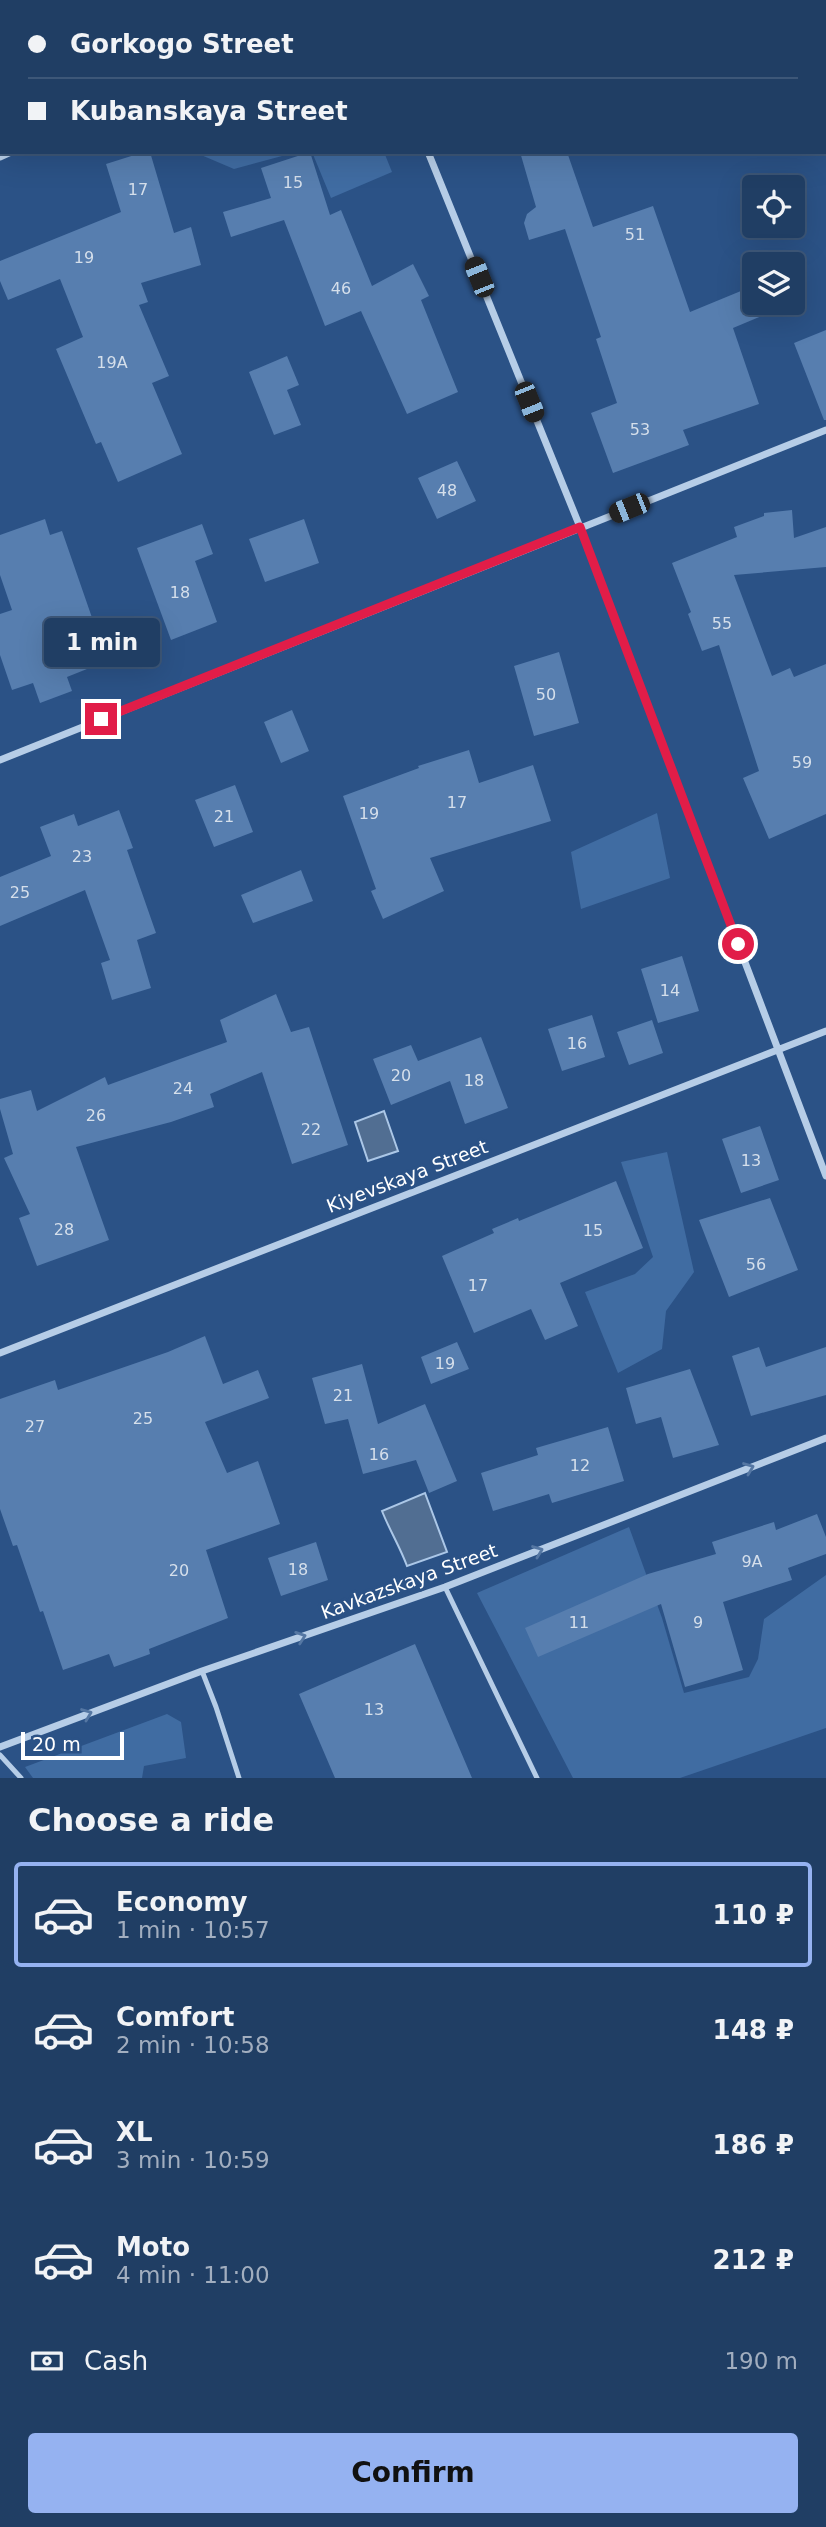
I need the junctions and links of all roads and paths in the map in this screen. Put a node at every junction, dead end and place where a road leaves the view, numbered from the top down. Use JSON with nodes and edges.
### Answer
{"nodes":[{"id":1,"x":429,"y":154,"type":"edge"},
{"id":2,"x":826,"y":430,"type":"edge"},
{"id":3,"x":580,"y":527,"type":"junction"},
{"id":4,"x":0,"y":760,"type":"edge"},
{"id":5,"x":826,"y":1031,"type":"edge"},
{"id":6,"x":777,"y":1048,"type":"junction"},
{"id":7,"x":826,"y":1175,"type":"edge"},
{"id":8,"x":0,"y":1353,"type":"edge"},
{"id":9,"x":826,"y":1438,"type":"edge"},
{"id":10,"x":446,"y":1587,"type":"junction"},
{"id":11,"x":202,"y":1671,"type":"junction"},
{"id":12,"x":0,"y":1747,"type":"edge"},
{"id":13,"x":0,"y":1755,"type":"edge"},
{"id":14,"x":21,"y":1778,"type":"edge"},
{"id":15,"x":239,"y":1778,"type":"edge"},
{"id":16,"x":537,"y":1778,"type":"edge"}],
"edges":[{"from":1,"to":3,"type":"street"},
{"from":2,"to":3,"type":"street"},
{"from":3,"to":4,"type":"street"},
{"from":3,"to":6,"type":"street"},
{"from":5,"to":6,"type":"street","name":"Kiyevskaya Street"},
{"from":6,"to":7,"type":"street"},
{"from":6,"to":8,"type":"street","name":"Kiyevskaya Street"},
{"from":10,"to":9,"type":"street","name":"Kavkazskaya Street","one_way":true},
{"from":11,"to":10,"type":"street","name":"Kavkazskaya Street","one_way":true},
{"from":10,"to":16,"type":"lane"},
{"from":12,"to":11,"type":"street","name":"Kavkazskaya Street","one_way":true},
{"from":11,"to":15,"type":"lane"},
{"from":13,"to":14,"type":"lane"}]}
